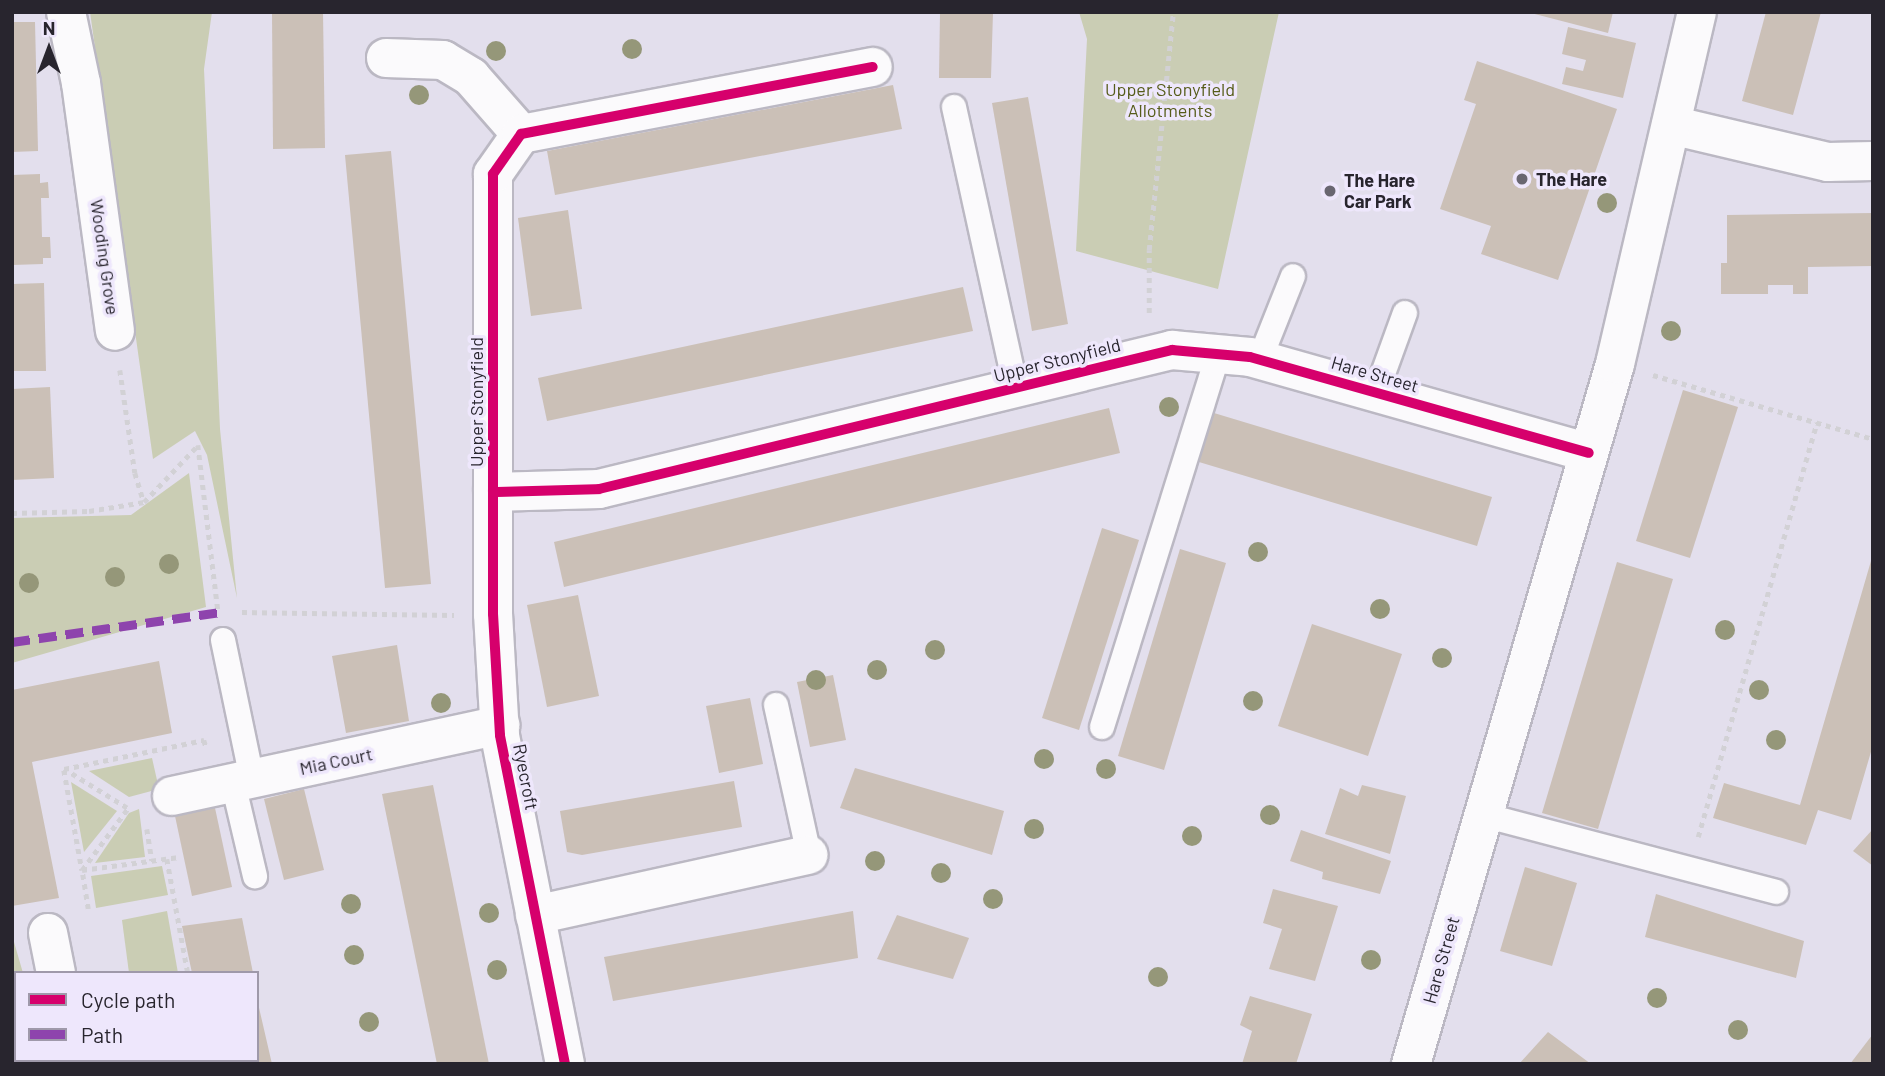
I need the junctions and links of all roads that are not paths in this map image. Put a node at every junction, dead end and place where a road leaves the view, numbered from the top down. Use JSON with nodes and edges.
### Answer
{"nodes":[{"id":1,"x":66,"y":12,"type":"edge"},
{"id":2,"x":1697,"y":12,"type":"edge"},
{"id":3,"x":386,"y":58,"type":"dead end"},
{"id":4,"x":873,"y":67,"type":"dead end"},
{"id":5,"x":954,"y":107,"type":"dead end"},
{"id":6,"x":1671,"y":125,"type":"junction"},
{"id":7,"x":521,"y":134,"type":"junction"},
{"id":8,"x":1873,"y":161,"type":"edge"},
{"id":9,"x":1293,"y":276,"type":"dead end"},
{"id":10,"x":1405,"y":313,"type":"dead end"},
{"id":11,"x":115,"y":331,"type":"road end"},
{"id":12,"x":1218,"y":354,"type":"junction"},
{"id":13,"x":1149,"y":356,"type":"joint"},
{"id":14,"x":1260,"y":359,"type":"junction"},
{"id":15,"x":1016,"y":388,"type":"junction"},
{"id":16,"x":1376,"y":393,"type":"junction"},
{"id":17,"x":1589,"y":453,"type":"junction"},
{"id":18,"x":493,"y":492,"type":"junction"},
{"id":19,"x":223,"y":640,"type":"dead end"},
{"id":20,"x":776,"y":705,"type":"dead end"},
{"id":21,"x":500,"y":725,"type":"junction"},
{"id":22,"x":1102,"y":727,"type":"dead end"},
{"id":23,"x":243,"y":781,"type":"junction"},
{"id":24,"x":172,"y":796,"type":"road end"},
{"id":25,"x":1483,"y":815,"type":"junction"},
{"id":26,"x":809,"y":855,"type":"joint"},
{"id":27,"x":255,"y":876,"type":"dead end"},
{"id":28,"x":1776,"y":892,"type":"dead end"},
{"id":29,"x":535,"y":915,"type":"junction"},
{"id":30,"x":48,"y":933,"type":"dead end"},
{"id":31,"x":56,"y":971,"type":"edge"},
{"id":32,"x":565,"y":1064,"type":"edge"},
{"id":33,"x":1411,"y":1064,"type":"edge"}],
"edges":[{"from":1,"to":11,"type":"street","name":"Wooding Grove"},
{"from":2,"to":6,"type":"street","name":"Hare Street"},
{"from":3,"to":7,"type":"street"},
{"from":4,"to":7,"type":"street"},
{"from":5,"to":15,"type":"lane"},
{"from":6,"to":8,"type":"street"},
{"from":6,"to":17,"type":"street","name":"Hare Street"},
{"from":7,"to":18,"type":"street","name":"Upper Stonyfield"},
{"from":9,"to":14,"type":"lane"},
{"from":10,"to":16,"type":"lane"},
{"from":12,"to":13,"type":"street","name":"Hare Street"},
{"from":12,"to":14,"type":"street","name":"Hare Street"},
{"from":12,"to":22,"type":"lane"},
{"from":13,"to":15,"type":"street","name":"Upper Stonyfield"},
{"from":14,"to":16,"type":"street","name":"Hare Street"},
{"from":15,"to":18,"type":"street","name":"Upper Stonyfield"},
{"from":16,"to":17,"type":"street","name":"Hare Street"},
{"from":17,"to":25,"type":"street","name":"Hare Street"},
{"from":18,"to":21,"type":"street","name":"Ryecroft"},
{"from":19,"to":23,"type":"lane"},
{"from":20,"to":26,"type":"lane"},
{"from":21,"to":23,"type":"street","name":"Mia Court"},
{"from":21,"to":29,"type":"street","name":"Ryecroft"},
{"from":23,"to":24,"type":"street","name":"Mia Court"},
{"from":23,"to":27,"type":"lane"},
{"from":25,"to":28,"type":"lane"},
{"from":25,"to":33,"type":"street","name":"Hare Street"},
{"from":26,"to":29,"type":"street"},
{"from":29,"to":32,"type":"street","name":"Ryecroft"},
{"from":30,"to":31,"type":"street"}]}
